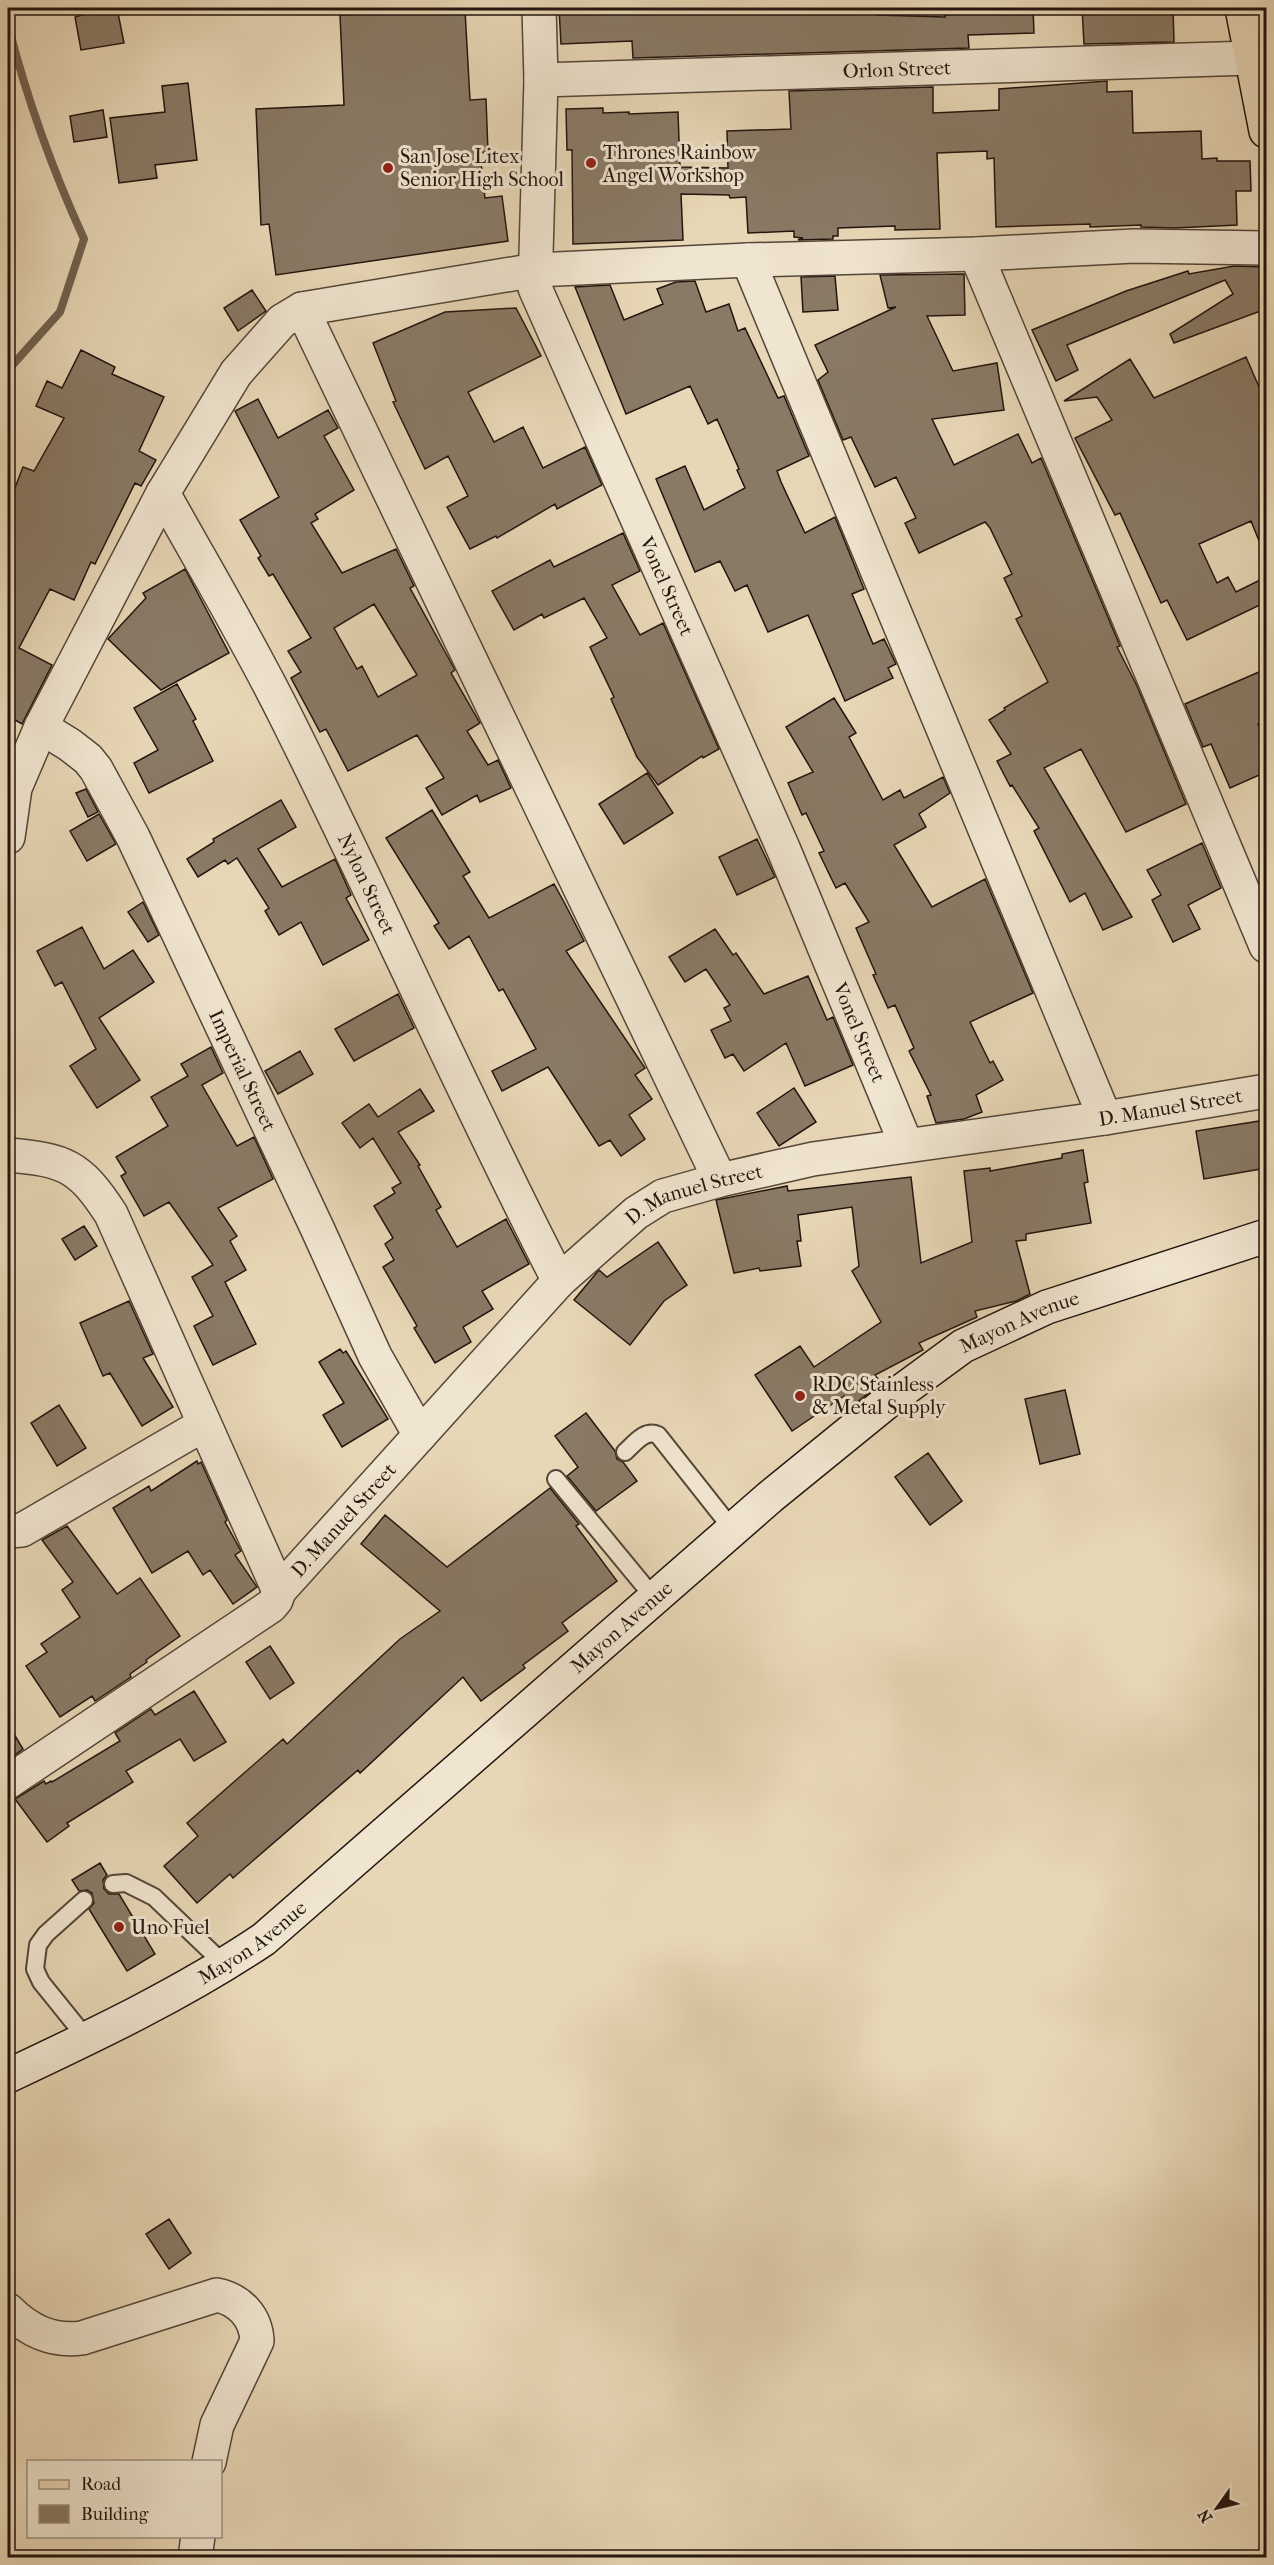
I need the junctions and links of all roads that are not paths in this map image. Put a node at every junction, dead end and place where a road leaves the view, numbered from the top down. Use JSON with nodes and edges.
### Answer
{"nodes":[{"id":1,"x":539,"y":8,"type":"edge"},
{"id":2,"x":1242,"y":8,"type":"edge"},
{"id":3,"x":1251,"y":58,"type":"junction"},
{"id":4,"x":541,"y":80,"type":"junction"},
{"id":5,"x":1266,"y":131,"type":"edge"},
{"id":6,"x":1266,"y":248,"type":"edge"},
{"id":7,"x":976,"y":254,"type":"junction"},
{"id":8,"x":748,"y":260,"type":"junction"},
{"id":9,"x":536,"y":270,"type":"junction"},
{"id":10,"x":302,"y":309,"type":"junction"},
{"id":11,"x":163,"y":493,"type":"junction"},
{"id":12,"x":41,"y":728,"type":"junction"},
{"id":13,"x":8,"y":837,"type":"edge"},
{"id":14,"x":1266,"y":946,"type":"edge"},
{"id":15,"x":1266,"y":1091,"type":"edge"},
{"id":16,"x":1105,"y":1118,"type":"junction"},
{"id":17,"x":906,"y":1144,"type":"junction"},
{"id":18,"x":8,"y":1155,"type":"edge"},
{"id":19,"x":720,"y":1180,"type":"junction"},
{"id":20,"x":1266,"y":1236,"type":"edge"},
{"id":21,"x":559,"y":1281,"type":"junction"},
{"id":22,"x":203,"y":1425,"type":"junction"},
{"id":23,"x":420,"y":1435,"type":"junction"},
{"id":24,"x":625,"y":1452,"type":"dead end"},
{"id":25,"x":556,"y":1479,"type":"dead end"},
{"id":26,"x":733,"y":1530,"type":"junction"},
{"id":27,"x":8,"y":1531,"type":"edge"},
{"id":28,"x":279,"y":1592,"type":"junction"},
{"id":29,"x":655,"y":1599,"type":"junction"},
{"id":30,"x":8,"y":1782,"type":"edge"},
{"id":31,"x":113,"y":1884,"type":"dead end"},
{"id":32,"x":84,"y":1900,"type":"dead end"},
{"id":33,"x":225,"y":1965,"type":"junction"},
{"id":34,"x":87,"y":2039,"type":"junction"},
{"id":35,"x":8,"y":2076,"type":"edge"},
{"id":36,"x":8,"y":2310,"type":"edge"},
{"id":37,"x":209,"y":2460,"type":"edge"},
{"id":38,"x":198,"y":2538,"type":"edge"},
{"id":39,"x":195,"y":2558,"type":"edge"}],
"edges":[{"from":1,"to":4,"type":"street","name":"Vonel Street"},
{"from":2,"to":3,"type":"main road"},
{"from":3,"to":4,"type":"street","name":"Orlon Street"},
{"from":3,"to":5,"type":"main road"},
{"from":4,"to":9,"type":"street","name":"Vonel Street"},
{"from":6,"to":7,"type":"street"},
{"from":7,"to":8,"type":"street"},
{"from":7,"to":14,"type":"street"},
{"from":8,"to":9,"type":"street"},
{"from":8,"to":16,"type":"street"},
{"from":9,"to":10,"type":"street"},
{"from":9,"to":17,"type":"street","name":"Vonel Street"},
{"from":10,"to":11,"type":"street"},
{"from":10,"to":19,"type":"street"},
{"from":11,"to":12,"type":"street"},
{"from":11,"to":21,"type":"street","name":"Nylon Street"},
{"from":12,"to":13,"type":"street"},
{"from":12,"to":23,"type":"street","name":"Imperial Street"},
{"from":15,"to":16,"type":"street","name":"D. Manuel Street"},
{"from":16,"to":17,"type":"street","name":"D. Manuel Street"},
{"from":17,"to":19,"type":"street","name":"D. Manuel Street"},
{"from":18,"to":22,"type":"street"},
{"from":19,"to":21,"type":"street","name":"D. Manuel Street"},
{"from":20,"to":26,"type":"street","name":"Mayon Avenue"},
{"from":21,"to":23,"type":"street","name":"D. Manuel Street"},
{"from":22,"to":27,"type":"street"},
{"from":22,"to":28,"type":"street"},
{"from":23,"to":28,"type":"street","name":"D. Manuel Street"},
{"from":24,"to":26,"type":"lane"},
{"from":25,"to":29,"type":"lane"},
{"from":26,"to":29,"type":"street","name":"Mayon Avenue"},
{"from":28,"to":30,"type":"street","name":"D. Manuel Street"},
{"from":29,"to":33,"type":"street","name":"Mayon Avenue"},
{"from":31,"to":33,"type":"lane"},
{"from":32,"to":34,"type":"lane"},
{"from":33,"to":34,"type":"street","name":"Mayon Avenue"},
{"from":34,"to":35,"type":"street","name":"Mayon Avenue"},
{"from":36,"to":37,"type":"street"},
{"from":38,"to":39,"type":"street"}]}
